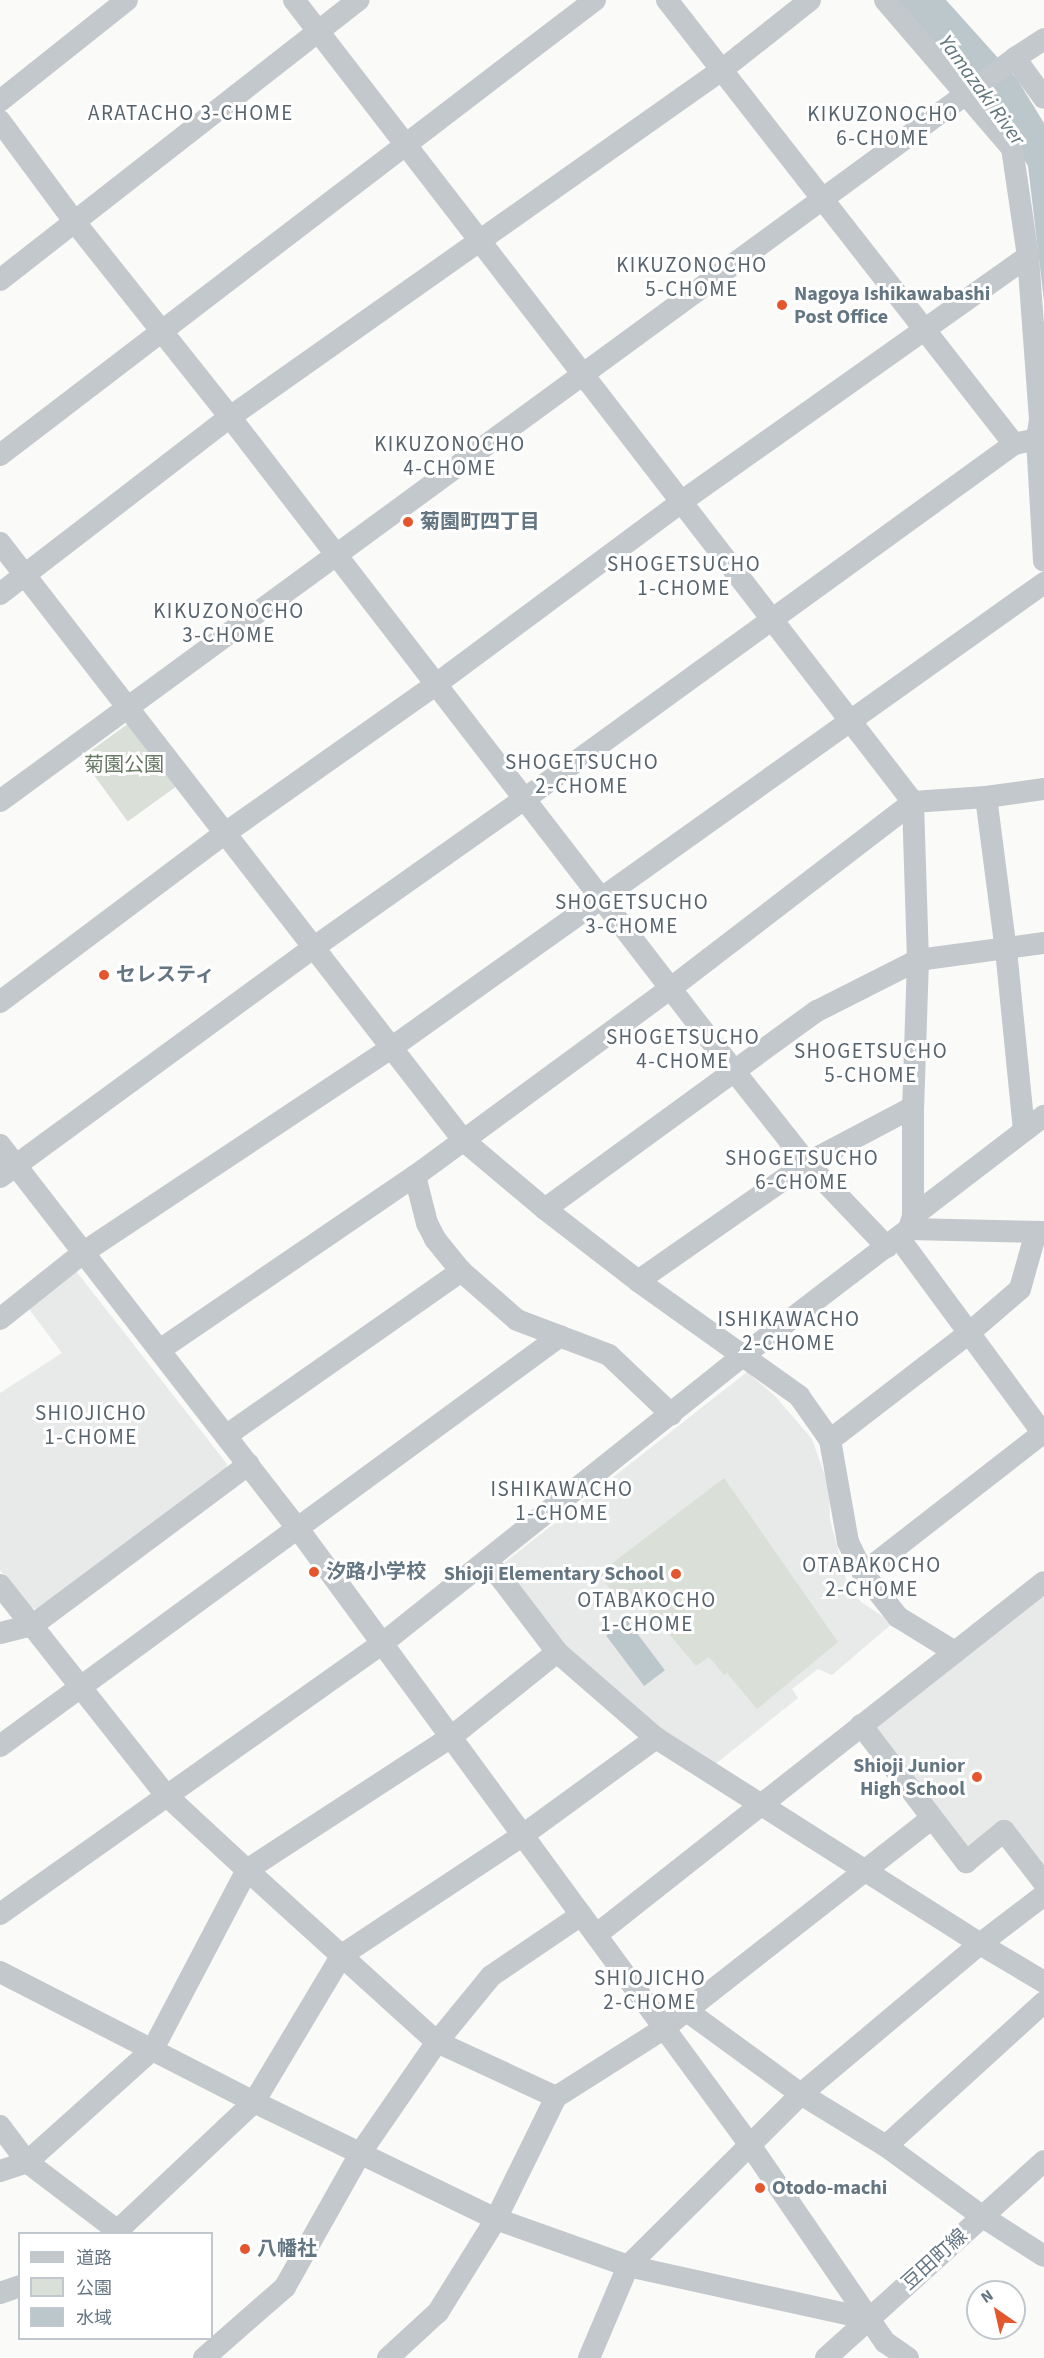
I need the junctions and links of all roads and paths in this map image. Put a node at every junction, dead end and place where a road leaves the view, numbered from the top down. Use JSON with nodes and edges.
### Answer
{"nodes":[{"id":1,"x":127,"y":0,"type":"edge"},
{"id":2,"x":294,"y":0,"type":"edge"},
{"id":3,"x":359,"y":0,"type":"edge"},
{"id":4,"x":595,"y":0,"type":"edge"},
{"id":5,"x":667,"y":0,"type":"edge"},
{"id":6,"x":810,"y":0,"type":"edge"},
{"id":7,"x":885,"y":0,"type":"edge"},
{"id":8,"x":318,"y":32,"type":"junction"},
{"id":9,"x":1044,"y":39,"type":"edge"},
{"id":10,"x":1010,"y":62,"type":"junction"},
{"id":11,"x":723,"y":69,"type":"junction"},
{"id":12,"x":970,"y":91,"type":"junction"},
{"id":13,"x":1044,"y":98,"type":"edge"},
{"id":14,"x":0,"y":101,"type":"edge"},
{"id":15,"x":0,"y":121,"type":"edge"},
{"id":16,"x":406,"y":142,"type":"junction"},
{"id":17,"x":824,"y":199,"type":"junction"},
{"id":18,"x":74,"y":221,"type":"junction"},
{"id":19,"x":478,"y":240,"type":"junction"},
{"id":20,"x":1028,"y":256,"type":"junction"},
{"id":21,"x":0,"y":280,"type":"edge"},
{"id":22,"x":924,"y":329,"type":"junction"},
{"id":23,"x":161,"y":331,"type":"junction"},
{"id":24,"x":583,"y":375,"type":"junction"},
{"id":25,"x":230,"y":417,"type":"junction"},
{"id":26,"x":1037,"y":439,"type":"junction"},
{"id":27,"x":1014,"y":444,"type":"junction"},
{"id":28,"x":0,"y":455,"type":"edge"},
{"id":29,"x":681,"y":502,"type":"junction"},
{"id":30,"x":0,"y":543,"type":"edge"},
{"id":31,"x":336,"y":555,"type":"junction"},
{"id":32,"x":1044,"y":561,"type":"edge"},
{"id":33,"x":25,"y":576,"type":"junction"},
{"id":34,"x":1044,"y":583,"type":"edge"},
{"id":35,"x":0,"y":594,"type":"edge"},
{"id":36,"x":772,"y":619,"type":"junction"},
{"id":37,"x":435,"y":685,"type":"junction"},
{"id":38,"x":128,"y":706,"type":"junction"},
{"id":39,"x":851,"y":720,"type":"junction"},
{"id":40,"x":1044,"y":789,"type":"edge"},
{"id":41,"x":986,"y":797,"type":"junction"},
{"id":42,"x":523,"y":800,"type":"junction"},
{"id":43,"x":0,"y":801,"type":"edge"},
{"id":44,"x":913,"y":802,"type":"junction"},
{"id":45,"x":224,"y":834,"type":"junction"},
{"id":46,"x":602,"y":900,"type":"junction"},
{"id":47,"x":1044,"y":943,"type":"edge"},
{"id":48,"x":313,"y":948,"type":"junction"},
{"id":49,"x":1006,"y":950,"type":"junction"},
{"id":50,"x":918,"y":960,"type":"junction"},
{"id":51,"x":671,"y":988,"type":"junction"},
{"id":52,"x":0,"y":1002,"type":"edge"},
{"id":53,"x":391,"y":1048,"type":"junction"},
{"id":54,"x":735,"y":1072,"type":"junction"},
{"id":55,"x":913,"y":1107,"type":"junction"},
{"id":56,"x":1044,"y":1116,"type":"edge"},
{"id":57,"x":1024,"y":1130,"type":"junction"},
{"id":58,"x":463,"y":1140,"type":"junction"},
{"id":59,"x":0,"y":1145,"type":"edge"},
{"id":60,"x":807,"y":1163,"type":"junction"},
{"id":61,"x":8,"y":1171,"type":"edge"},
{"id":62,"x":415,"y":1176,"type":"junction"},
{"id":63,"x":545,"y":1209,"type":"junction"},
{"id":64,"x":902,"y":1232,"type":"junction"},
{"id":65,"x":1040,"y":1232,"type":"edge"},
{"id":66,"x":84,"y":1252,"type":"junction"},
{"id":67,"x":461,"y":1270,"type":"junction"},
{"id":68,"x":638,"y":1281,"type":"junction"},
{"id":69,"x":0,"y":1319,"type":"edge"},
{"id":70,"x":969,"y":1333,"type":"junction"},
{"id":71,"x":560,"y":1336,"type":"junction"},
{"id":72,"x":161,"y":1349,"type":"junction"},
{"id":73,"x":744,"y":1355,"type":"junction"},
{"id":74,"x":670,"y":1414,"type":"junction"},
{"id":75,"x":1044,"y":1434,"type":"edge"},
{"id":76,"x":227,"y":1435,"type":"junction"},
{"id":77,"x":830,"y":1440,"type":"junction"},
{"id":78,"x":249,"y":1464,"type":"junction"},
{"id":79,"x":299,"y":1530,"type":"junction"},
{"id":80,"x":487,"y":1560,"type":"junction"},
{"id":81,"x":863,"y":1573,"type":"junction"},
{"id":82,"x":1044,"y":1582,"type":"edge"},
{"id":83,"x":0,"y":1585,"type":"edge"},
{"id":84,"x":33,"y":1626,"type":"junction"},
{"id":85,"x":0,"y":1633,"type":"edge"},
{"id":86,"x":383,"y":1642,"type":"junction"},
{"id":87,"x":557,"y":1652,"type":"junction"},
{"id":88,"x":955,"y":1652,"type":"junction"},
{"id":89,"x":83,"y":1688,"type":"junction"},
{"id":90,"x":861,"y":1725,"type":"junction"},
{"id":91,"x":451,"y":1737,"type":"junction"},
{"id":92,"x":656,"y":1738,"type":"junction"},
{"id":93,"x":0,"y":1746,"type":"edge"},
{"id":94,"x":166,"y":1795,"type":"junction"},
{"id":95,"x":760,"y":1805,"type":"junction"},
{"id":96,"x":932,"y":1818,"type":"junction"},
{"id":97,"x":523,"y":1835,"type":"junction"},
{"id":98,"x":247,"y":1870,"type":"junction"},
{"id":99,"x":865,"y":1871,"type":"junction"},
{"id":100,"x":1044,"y":1883,"type":"edge"},
{"id":101,"x":1044,"y":1895,"type":"edge"},
{"id":102,"x":0,"y":1914,"type":"edge"},
{"id":103,"x":581,"y":1915,"type":"junction"},
{"id":104,"x":596,"y":1935,"type":"junction"},
{"id":105,"x":980,"y":1944,"type":"junction"},
{"id":106,"x":342,"y":1955,"type":"junction"},
{"id":107,"x":0,"y":1972,"type":"edge"},
{"id":108,"x":1044,"y":1982,"type":"edge"},
{"id":109,"x":1044,"y":2002,"type":"edge"},
{"id":110,"x":687,"y":2011,"type":"junction"},
{"id":111,"x":663,"y":2029,"type":"junction"},
{"id":112,"x":437,"y":2042,"type":"junction"},
{"id":113,"x":153,"y":2049,"type":"junction"},
{"id":114,"x":801,"y":2094,"type":"junction"},
{"id":115,"x":556,"y":2097,"type":"junction"},
{"id":116,"x":254,"y":2102,"type":"junction"},
{"id":117,"x":0,"y":2126,"type":"edge"},
{"id":118,"x":750,"y":2145,"type":"junction"},
{"id":119,"x":886,"y":2146,"type":"junction"},
{"id":120,"x":361,"y":2152,"type":"junction"},
{"id":121,"x":1044,"y":2161,"type":"edge"},
{"id":122,"x":27,"y":2162,"type":"junction"},
{"id":123,"x":0,"y":2171,"type":"edge"},
{"id":124,"x":983,"y":2217,"type":"junction"},
{"id":125,"x":496,"y":2219,"type":"junction"},
{"id":126,"x":118,"y":2232,"type":"edge"},
{"id":127,"x":120,"y":2232,"type":"edge"},
{"id":128,"x":1044,"y":2256,"type":"edge"},
{"id":129,"x":628,"y":2266,"type":"junction"},
{"id":130,"x":18,"y":2287,"type":"edge"},
{"id":131,"x":0,"y":2293,"type":"edge"},
{"id":132,"x":869,"y":2319,"type":"junction"},
{"id":133,"x":213,"y":2351,"type":"edge"},
{"id":134,"x":388,"y":2358,"type":"edge"},
{"id":135,"x":589,"y":2358,"type":"edge"},
{"id":136,"x":826,"y":2358,"type":"edge"},
{"id":137,"x":908,"y":2358,"type":"edge"}],
"edges":[{"from":1,"to":14,"type":"street"},
{"from":2,"to":8,"type":"street"},
{"from":3,"to":8,"type":"street"},
{"from":4,"to":16,"type":"street"},
{"from":5,"to":11,"type":"street"},
{"from":6,"to":11,"type":"street"},
{"from":7,"to":12,"type":"street"},
{"from":8,"to":16,"type":"street"},
{"from":8,"to":18,"type":"street"},
{"from":9,"to":10,"type":"street"},
{"from":10,"to":12,"type":"street"},
{"from":10,"to":13,"type":"street"},
{"from":11,"to":17,"type":"street"},
{"from":11,"to":19,"type":"street"},
{"from":12,"to":17,"type":"street"},
{"from":12,"to":20,"type":"street"},
{"from":15,"to":18,"type":"street"},
{"from":16,"to":19,"type":"street"},
{"from":16,"to":23,"type":"street"},
{"from":17,"to":22,"type":"street"},
{"from":17,"to":24,"type":"street"},
{"from":18,"to":21,"type":"street"},
{"from":18,"to":23,"type":"street"},
{"from":19,"to":24,"type":"street"},
{"from":19,"to":25,"type":"street"},
{"from":20,"to":22,"type":"street"},
{"from":20,"to":26,"type":"street"},
{"from":22,"to":27,"type":"street"},
{"from":22,"to":29,"type":"street"},
{"from":23,"to":25,"type":"street"},
{"from":23,"to":28,"type":"street"},
{"from":24,"to":29,"type":"street"},
{"from":24,"to":31,"type":"street"},
{"from":25,"to":31,"type":"street"},
{"from":25,"to":33,"type":"street"},
{"from":26,"to":27,"type":"street"},
{"from":26,"to":32,"type":"street"},
{"from":27,"to":36,"type":"street"},
{"from":29,"to":36,"type":"street"},
{"from":29,"to":37,"type":"street"},
{"from":30,"to":33,"type":"street"},
{"from":31,"to":37,"type":"street"},
{"from":31,"to":38,"type":"street"},
{"from":33,"to":35,"type":"street"},
{"from":33,"to":38,"type":"street"},
{"from":34,"to":39,"type":"street"},
{"from":36,"to":39,"type":"street"},
{"from":36,"to":42,"type":"street"},
{"from":37,"to":42,"type":"street"},
{"from":37,"to":45,"type":"street"},
{"from":38,"to":43,"type":"street"},
{"from":38,"to":45,"type":"street"},
{"from":39,"to":44,"type":"street"},
{"from":39,"to":46,"type":"street"},
{"from":40,"to":41,"type":"street"},
{"from":41,"to":44,"type":"street"},
{"from":41,"to":49,"type":"street"},
{"from":42,"to":46,"type":"street"},
{"from":42,"to":48,"type":"street"},
{"from":44,"to":50,"type":"street"},
{"from":44,"to":51,"type":"street"},
{"from":45,"to":48,"type":"street"},
{"from":45,"to":52,"type":"street"},
{"from":46,"to":51,"type":"street"},
{"from":46,"to":53,"type":"street"},
{"from":47,"to":49,"type":"street"},
{"from":48,"to":53,"type":"street"},
{"from":48,"to":61,"type":"street"},
{"from":49,"to":50,"type":"street"},
{"from":49,"to":57,"type":"street"},
{"from":50,"to":54,"type":"street"},
{"from":50,"to":55,"type":"street"},
{"from":51,"to":54,"type":"street"},
{"from":51,"to":58,"type":"street"},
{"from":53,"to":58,"type":"street"},
{"from":53,"to":66,"type":"street"},
{"from":54,"to":60,"type":"street"},
{"from":54,"to":63,"type":"street"},
{"from":55,"to":60,"type":"street"},
{"from":55,"to":64,"type":"street"},
{"from":56,"to":57,"type":"street"},
{"from":57,"to":64,"type":"street"},
{"from":58,"to":62,"type":"street"},
{"from":58,"to":63,"type":"street"},
{"from":59,"to":61,"type":"street"},
{"from":60,"to":64,"type":"street"},
{"from":60,"to":68,"type":"street"},
{"from":61,"to":66,"type":"street"},
{"from":62,"to":67,"type":"street"},
{"from":62,"to":72,"type":"street"},
{"from":63,"to":68,"type":"street"},
{"from":64,"to":65,"type":"street"},
{"from":64,"to":70,"type":"street"},
{"from":64,"to":73,"type":"street"},
{"from":65,"to":70,"type":"street"},
{"from":66,"to":69,"type":"street"},
{"from":66,"to":72,"type":"street"},
{"from":67,"to":71,"type":"street"},
{"from":67,"to":76,"type":"street"},
{"from":68,"to":73,"type":"street"},
{"from":70,"to":75,"type":"street"},
{"from":70,"to":77,"type":"street"},
{"from":71,"to":74,"type":"street"},
{"from":71,"to":79,"type":"street"},
{"from":72,"to":76,"type":"street"},
{"from":73,"to":74,"type":"street"},
{"from":73,"to":77,"type":"street"},
{"from":74,"to":80,"type":"street"},
{"from":75,"to":81,"type":"street"},
{"from":76,"to":78,"type":"street"},
{"from":77,"to":81,"type":"street"},
{"from":78,"to":79,"type":"street"},
{"from":78,"to":84,"type":"street"},
{"from":79,"to":86,"type":"street"},
{"from":79,"to":89,"type":"street"},
{"from":80,"to":86,"type":"street"},
{"from":80,"to":87,"type":"street"},
{"from":81,"to":88,"type":"street"},
{"from":82,"to":88,"type":"street"},
{"from":83,"to":84,"type":"street"},
{"from":84,"to":85,"type":"street"},
{"from":84,"to":89,"type":"street"},
{"from":86,"to":91,"type":"street"},
{"from":86,"to":94,"type":"street"},
{"from":87,"to":91,"type":"street"},
{"from":87,"to":92,"type":"street"},
{"from":88,"to":90,"type":"street"},
{"from":89,"to":93,"type":"street"},
{"from":89,"to":94,"type":"street"},
{"from":90,"to":95,"type":"street"},
{"from":90,"to":96,"type":"street"},
{"from":91,"to":97,"type":"street"},
{"from":91,"to":98,"type":"street"},
{"from":92,"to":95,"type":"street"},
{"from":92,"to":97,"type":"street"},
{"from":94,"to":98,"type":"street"},
{"from":94,"to":102,"type":"street"},
{"from":95,"to":99,"type":"street"},
{"from":95,"to":104,"type":"street"},
{"from":96,"to":99,"type":"street"},
{"from":96,"to":100,"type":"street"},
{"from":97,"to":103,"type":"street"},
{"from":97,"to":106,"type":"street"},
{"from":98,"to":106,"type":"street"},
{"from":98,"to":113,"type":"street"},
{"from":99,"to":105,"type":"street"},
{"from":99,"to":110,"type":"street"},
{"from":101,"to":105,"type":"street"},
{"from":103,"to":104,"type":"street"},
{"from":103,"to":112,"type":"street"},
{"from":104,"to":111,"type":"street"},
{"from":105,"to":108,"type":"street"},
{"from":105,"to":114,"type":"street"},
{"from":106,"to":112,"type":"street"},
{"from":106,"to":116,"type":"street"},
{"from":107,"to":113,"type":"street"},
{"from":109,"to":119,"type":"street"},
{"from":110,"to":111,"type":"street"},
{"from":110,"to":114,"type":"street"},
{"from":111,"to":115,"type":"street"},
{"from":111,"to":118,"type":"street"},
{"from":112,"to":115,"type":"street"},
{"from":112,"to":120,"type":"street"},
{"from":113,"to":116,"type":"street"},
{"from":113,"to":122,"type":"street"},
{"from":114,"to":118,"type":"street"},
{"from":114,"to":119,"type":"street"},
{"from":115,"to":125,"type":"street"},
{"from":116,"to":120,"type":"street"},
{"from":116,"to":127,"type":"street"},
{"from":117,"to":122,"type":"street"},
{"from":118,"to":129,"type":"street"},
{"from":118,"to":132,"type":"street"},
{"from":119,"to":124,"type":"street"},
{"from":120,"to":125,"type":"street"},
{"from":120,"to":133,"type":"street"},
{"from":121,"to":124,"type":"street","name":"豆田町線"},
{"from":122,"to":123,"type":"street"},
{"from":122,"to":126,"type":"street"},
{"from":124,"to":128,"type":"street"},
{"from":124,"to":132,"type":"street","name":"豆田町線"},
{"from":125,"to":129,"type":"street"},
{"from":125,"to":134,"type":"street"},
{"from":129,"to":132,"type":"street"},
{"from":129,"to":135,"type":"street"},
{"from":130,"to":131,"type":"street"},
{"from":132,"to":136,"type":"street","name":"豆田町線"},
{"from":132,"to":137,"type":"street"}]}
